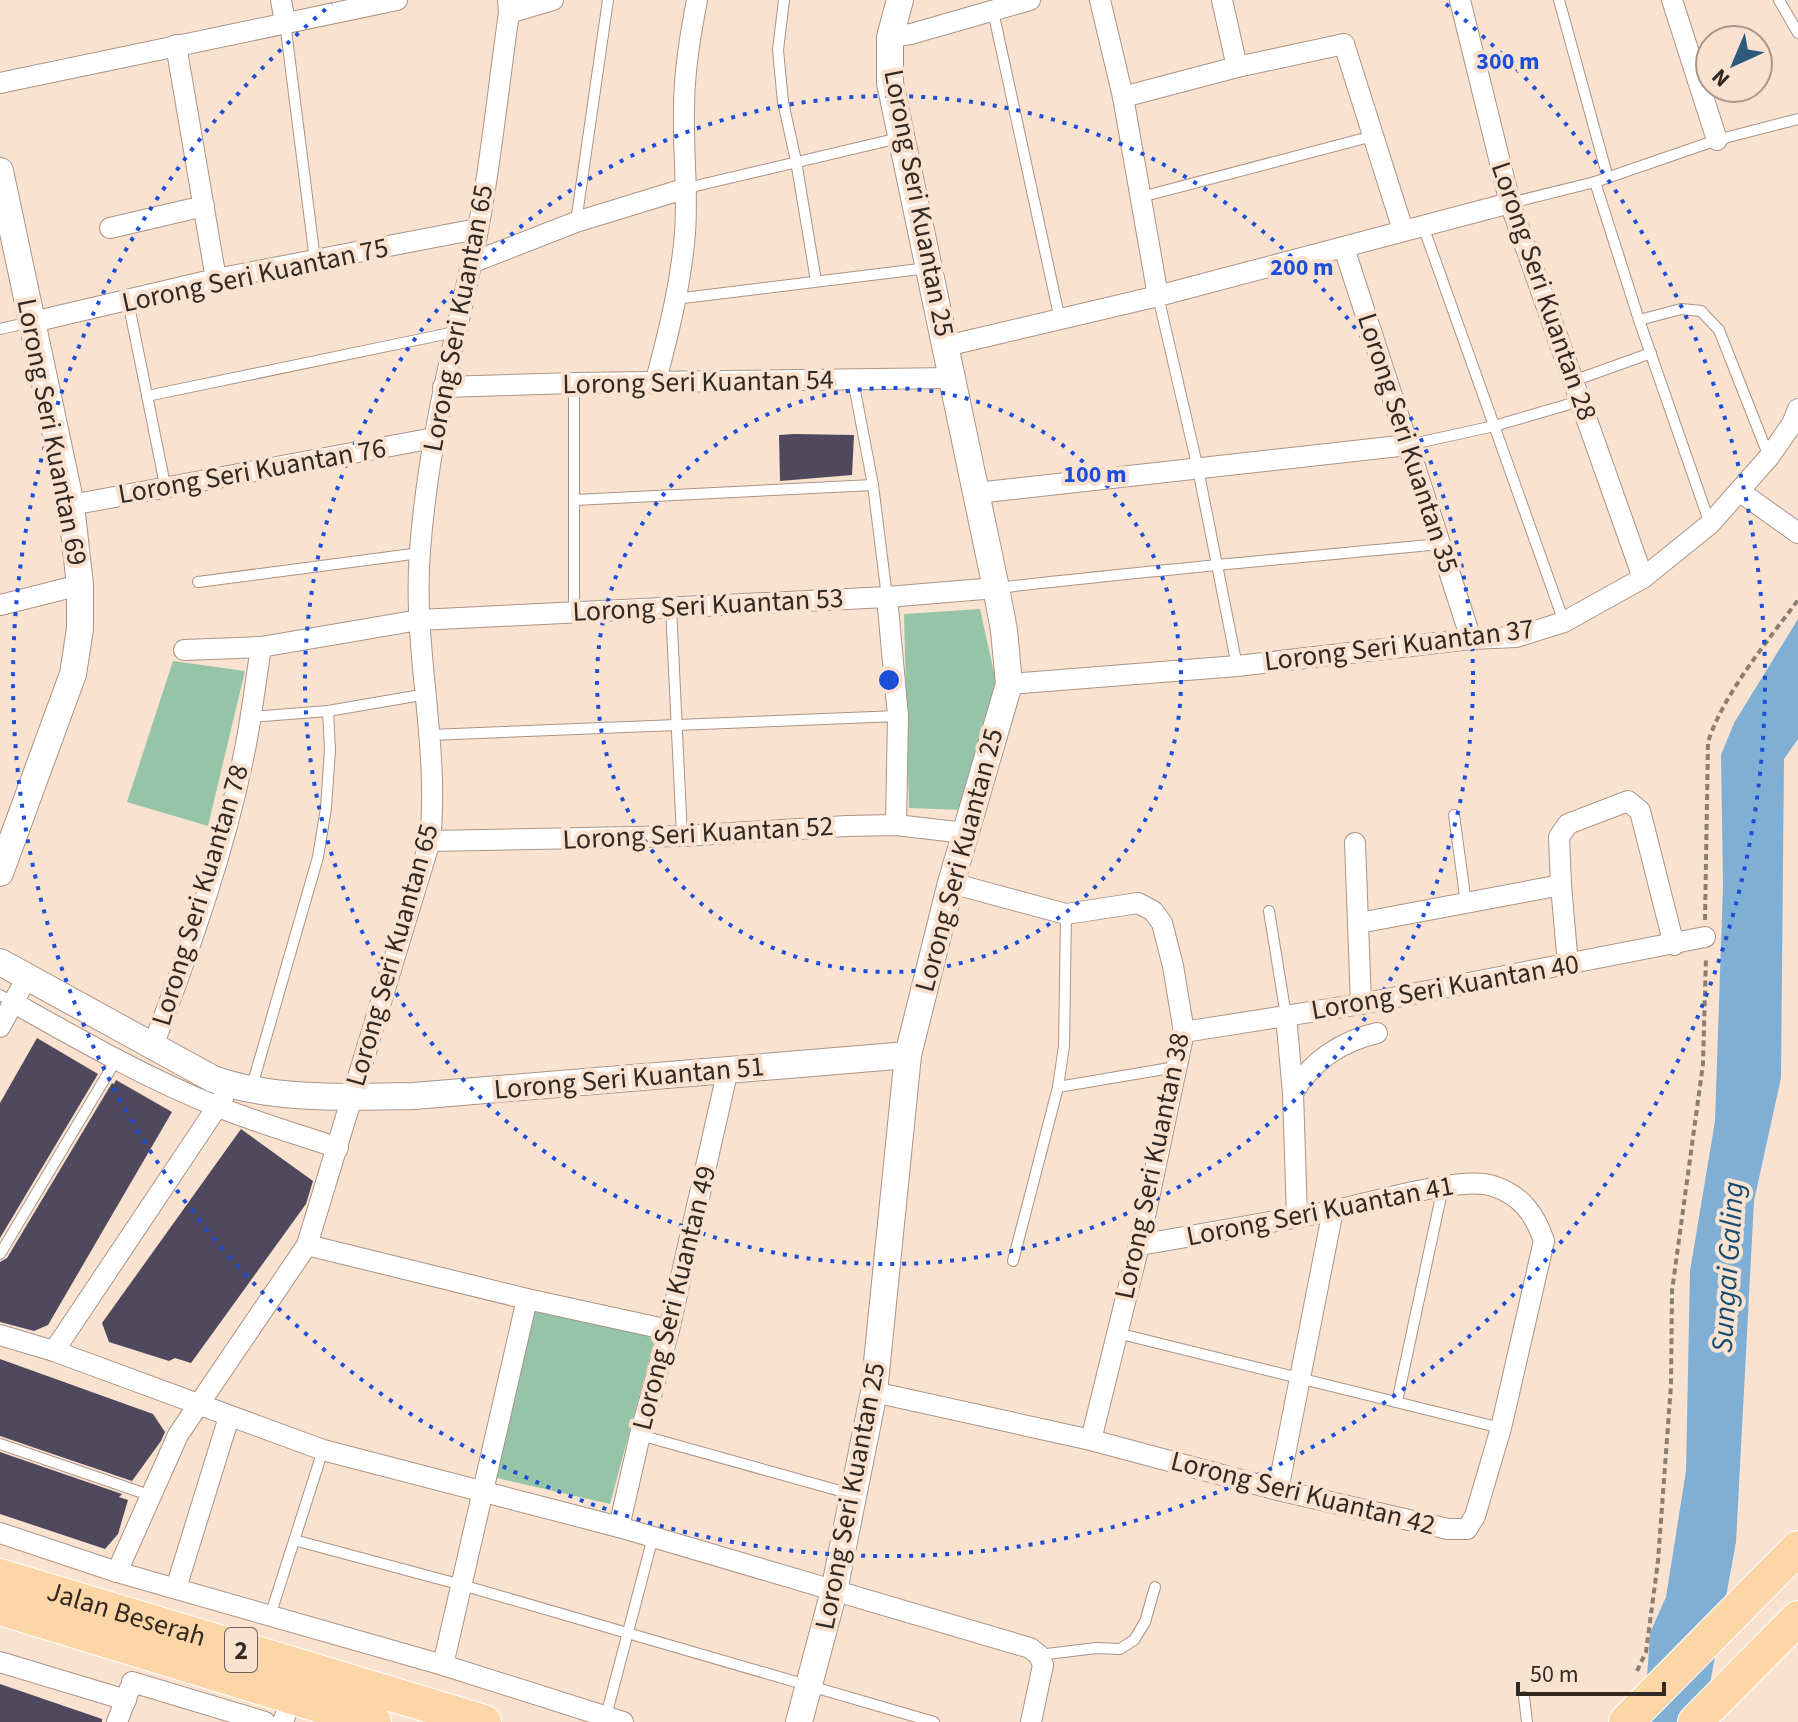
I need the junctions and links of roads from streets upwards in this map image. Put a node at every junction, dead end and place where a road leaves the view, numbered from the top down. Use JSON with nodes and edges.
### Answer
{"nodes":[{"id":1,"x":281,"y":0,"type":"edge"},
{"id":2,"x":553,"y":0,"type":"edge"},
{"id":3,"x":697,"y":0,"type":"edge"},
{"id":4,"x":900,"y":0,"type":"edge"},
{"id":5,"x":1030,"y":0,"type":"edge"},
{"id":6,"x":1100,"y":0,"type":"edge"},
{"id":7,"x":1222,"y":0,"type":"edge"},
{"id":8,"x":1460,"y":0,"type":"edge"},
{"id":9,"x":1672,"y":0,"type":"edge"},
{"id":10,"x":389,"y":1,"type":"edge"},
{"id":11,"x":509,"y":6,"type":"edge"},
{"id":12,"x":285,"y":22,"type":"junction"},
{"id":13,"x":890,"y":37,"type":"junction"},
{"id":14,"x":176,"y":45,"type":"junction"},
{"id":15,"x":1237,"y":67,"type":"junction"},
{"id":16,"x":0,"y":83,"type":"edge"},
{"id":17,"x":1123,"y":97,"type":"junction"},
{"id":18,"x":1717,"y":140,"type":"road end"},
{"id":19,"x":0,"y":171,"type":"edge"},
{"id":20,"x":687,"y":188,"type":"junction"},
{"id":21,"x":1510,"y":203,"type":"junction"},
{"id":22,"x":204,"y":206,"type":"junction"},
{"id":23,"x":110,"y":228,"type":"dead end"},
{"id":24,"x":1413,"y":228,"type":"junction"},
{"id":25,"x":477,"y":229,"type":"junction"},
{"id":26,"x":1344,"y":248,"type":"junction"},
{"id":27,"x":471,"y":263,"type":"junction"},
{"id":28,"x":216,"y":279,"type":"junction"},
{"id":29,"x":1158,"y":296,"type":"junction"},
{"id":30,"x":33,"y":322,"type":"junction"},
{"id":31,"x":946,"y":346,"type":"junction"},
{"id":32,"x":953,"y":378,"type":"junction"},
{"id":33,"x":655,"y":384,"type":"junction"},
{"id":34,"x":443,"y":387,"type":"junction"},
{"id":35,"x":1798,"y":409,"type":"edge"},
{"id":36,"x":434,"y":438,"type":"junction"},
{"id":37,"x":1408,"y":445,"type":"junction"},
{"id":38,"x":1739,"y":491,"type":"junction"},
{"id":39,"x":977,"y":493,"type":"junction"},
{"id":40,"x":71,"y":505,"type":"junction"},
{"id":41,"x":1798,"y":533,"type":"edge"},
{"id":42,"x":1643,"y":578,"type":"junction"},
{"id":43,"x":80,"y":585,"type":"junction"},
{"id":44,"x":996,"y":588,"type":"junction"},
{"id":45,"x":887,"y":597,"type":"junction"},
{"id":46,"x":0,"y":605,"type":"edge"},
{"id":47,"x":419,"y":620,"type":"junction"},
{"id":48,"x":1471,"y":639,"type":"junction"},
{"id":49,"x":261,"y":647,"type":"junction"},
{"id":50,"x":184,"y":650,"type":"dead end"},
{"id":51,"x":1009,"y":684,"type":"junction"},
{"id":52,"x":896,"y":825,"type":"junction"},
{"id":53,"x":965,"y":833,"type":"junction"},
{"id":54,"x":430,"y":841,"type":"junction"},
{"id":55,"x":1355,"y":843,"type":"dead end"},
{"id":56,"x":0,"y":873,"type":"edge"},
{"id":57,"x":951,"y":883,"type":"junction"},
{"id":58,"x":1561,"y":885,"type":"junction"},
{"id":59,"x":1359,"y":923,"type":"junction"},
{"id":60,"x":1705,"y":937,"type":"road end"},
{"id":61,"x":1674,"y":945,"type":"junction"},
{"id":62,"x":0,"y":962,"type":"edge"},
{"id":63,"x":1568,"y":965,"type":"junction"},
{"id":64,"x":27,"y":977,"type":"junction"},
{"id":65,"x":7,"y":999,"type":"edge"},
{"id":66,"x":1361,"y":1004,"type":"junction"},
{"id":67,"x":1286,"y":1016,"type":"junction"},
{"id":68,"x":0,"y":1027,"type":"edge"},
{"id":69,"x":1184,"y":1032,"type":"junction"},
{"id":70,"x":1377,"y":1033,"type":"dead end"},
{"id":71,"x":153,"y":1046,"type":"junction"},
{"id":72,"x":908,"y":1055,"type":"junction"},
{"id":73,"x":728,"y":1069,"type":"junction"},
{"id":74,"x":233,"y":1093,"type":"junction"},
{"id":75,"x":1293,"y":1093,"type":"junction"},
{"id":76,"x":351,"y":1097,"type":"junction"},
{"id":77,"x":338,"y":1148,"type":"junction"},
{"id":78,"x":1333,"y":1210,"type":"junction"},
{"id":79,"x":1297,"y":1217,"type":"junction"},
{"id":80,"x":1537,"y":1220,"type":"joint"},
{"id":81,"x":307,"y":1245,"type":"junction"},
{"id":82,"x":1139,"y":1245,"type":"junction"},
{"id":83,"x":527,"y":1299,"type":"junction"},
{"id":84,"x":669,"y":1330,"type":"junction"},
{"id":85,"x":0,"y":1335,"type":"edge"},
{"id":86,"x":54,"y":1351,"type":"junction"},
{"id":87,"x":874,"y":1392,"type":"junction"},
{"id":88,"x":197,"y":1405,"type":"junction"},
{"id":89,"x":229,"y":1417,"type":"junction"},
{"id":90,"x":1091,"y":1440,"type":"junction"},
{"id":91,"x":1278,"y":1490,"type":"junction"},
{"id":92,"x":483,"y":1491,"type":"junction"},
{"id":93,"x":619,"y":1527,"type":"junction"},
{"id":94,"x":0,"y":1533,"type":"edge"},
{"id":95,"x":1798,"y":1548,"type":"edge"},
{"id":96,"x":117,"y":1572,"type":"junction"},
{"id":97,"x":0,"y":1576,"type":"edge"},
{"id":98,"x":171,"y":1587,"type":"junction"},
{"id":99,"x":834,"y":1591,"type":"junction"},
{"id":100,"x":0,"y":1608,"type":"edge"},
{"id":101,"x":1798,"y":1618,"type":"edge"},
{"id":102,"x":0,"y":1662,"type":"edge"},
{"id":103,"x":138,"y":1664,"type":"junction"},
{"id":104,"x":443,"y":1665,"type":"junction"},
{"id":105,"x":288,"y":1710,"type":"edge"},
{"id":106,"x":615,"y":1719,"type":"edge"},
{"id":107,"x":117,"y":1722,"type":"edge"},
{"id":108,"x":265,"y":1722,"type":"edge"},
{"id":109,"x":374,"y":1722,"type":"edge"},
{"id":110,"x":484,"y":1722,"type":"edge"},
{"id":111,"x":799,"y":1722,"type":"edge"},
{"id":112,"x":1031,"y":1722,"type":"edge"},
{"id":113,"x":1626,"y":1722,"type":"edge"},
{"id":114,"x":1695,"y":1722,"type":"edge"}],
"edges":[{"from":1,"to":12,"type":"street"},
{"from":2,"to":11,"type":"street"},
{"from":3,"to":20,"type":"street"},
{"from":4,"to":13,"type":"street","name":"Lorong Seri Kuantan 25"},
{"from":5,"to":13,"type":"street"},
{"from":6,"to":17,"type":"street"},
{"from":7,"to":15,"type":"street"},
{"from":8,"to":21,"type":"street","name":"Lorong Seri Kuantan 28"},
{"from":9,"to":18,"type":"street"},
{"from":10,"to":12,"type":"street"},
{"from":11,"to":25,"type":"street","name":"Lorong Seri Kuantan 65"},
{"from":12,"to":14,"type":"street"},
{"from":13,"to":31,"type":"street","name":"Lorong Seri Kuantan 25"},
{"from":14,"to":16,"type":"street"},
{"from":14,"to":22,"type":"street"},
{"from":15,"to":17,"type":"street"},
{"from":15,"to":24,"type":"street"},
{"from":17,"to":29,"type":"street"},
{"from":19,"to":30,"type":"street","name":"Lorong Seri Kuantan 69"},
{"from":20,"to":27,"type":"street"},
{"from":20,"to":33,"type":"street"},
{"from":21,"to":24,"type":"street"},
{"from":21,"to":42,"type":"street","name":"Lorong Seri Kuantan 28"},
{"from":22,"to":23,"type":"street"},
{"from":22,"to":28,"type":"street"},
{"from":24,"to":26,"type":"street"},
{"from":25,"to":27,"type":"street","name":"Lorong Seri Kuantan 65"},
{"from":25,"to":28,"type":"street","name":"Lorong Seri Kuantan 75"},
{"from":26,"to":29,"type":"street"},
{"from":26,"to":37,"type":"street","name":"Lorong Seri Kuantan 35"},
{"from":27,"to":34,"type":"street","name":"Lorong Seri Kuantan 65"},
{"from":28,"to":30,"type":"street","name":"Lorong Seri Kuantan 75"},
{"from":29,"to":31,"type":"street"},
{"from":30,"to":40,"type":"street","name":"Lorong Seri Kuantan 69"},
{"from":31,"to":32,"type":"street","name":"Lorong Seri Kuantan 25"},
{"from":32,"to":33,"type":"street","name":"Lorong Seri Kuantan 54"},
{"from":32,"to":39,"type":"street","name":"Lorong Seri Kuantan 25"},
{"from":33,"to":34,"type":"street","name":"Lorong Seri Kuantan 54"},
{"from":34,"to":36,"type":"street","name":"Lorong Seri Kuantan 65"},
{"from":35,"to":38,"type":"street","name":"Lorong Seri Kuantan 37"},
{"from":36,"to":40,"type":"street","name":"Lorong Seri Kuantan 76"},
{"from":36,"to":47,"type":"street","name":"Lorong Seri Kuantan 65"},
{"from":37,"to":39,"type":"street"},
{"from":37,"to":48,"type":"street","name":"Lorong Seri Kuantan 35"},
{"from":38,"to":41,"type":"street"},
{"from":38,"to":42,"type":"street","name":"Lorong Seri Kuantan 37"},
{"from":39,"to":44,"type":"street","name":"Lorong Seri Kuantan 25"},
{"from":40,"to":43,"type":"street","name":"Lorong Seri Kuantan 69"},
{"from":42,"to":48,"type":"street","name":"Lorong Seri Kuantan 37"},
{"from":43,"to":46,"type":"street"},
{"from":43,"to":56,"type":"street","name":"Lorong Seri Kuantan 69"},
{"from":44,"to":45,"type":"street","name":"Lorong Seri Kuantan 53"},
{"from":44,"to":51,"type":"street","name":"Lorong Seri Kuantan 25"},
{"from":45,"to":47,"type":"street","name":"Lorong Seri Kuantan 53"},
{"from":45,"to":52,"type":"street"},
{"from":47,"to":49,"type":"street","name":"Lorong Seri Kuantan 53"},
{"from":47,"to":54,"type":"street","name":"Lorong Seri Kuantan 65"},
{"from":48,"to":51,"type":"street","name":"Lorong Seri Kuantan 37"},
{"from":49,"to":50,"type":"street","name":"Lorong Seri Kuantan 53"},
{"from":49,"to":71,"type":"street","name":"Lorong Seri Kuantan 78"},
{"from":51,"to":53,"type":"street","name":"Lorong Seri Kuantan 25"},
{"from":52,"to":53,"type":"street","name":"Lorong Seri Kuantan 52"},
{"from":52,"to":54,"type":"street","name":"Lorong Seri Kuantan 52"},
{"from":53,"to":57,"type":"street","name":"Lorong Seri Kuantan 25"},
{"from":54,"to":76,"type":"street","name":"Lorong Seri Kuantan 65"},
{"from":55,"to":59,"type":"street"},
{"from":57,"to":69,"type":"street","name":"Lorong Seri Kuantan 38"},
{"from":57,"to":72,"type":"street","name":"Lorong Seri Kuantan 25"},
{"from":58,"to":59,"type":"street"},
{"from":58,"to":61,"type":"street"},
{"from":58,"to":63,"type":"street"},
{"from":59,"to":66,"type":"street"},
{"from":60,"to":61,"type":"street","name":"Lorong Seri Kuantan 40"},
{"from":61,"to":63,"type":"street","name":"Lorong Seri Kuantan 40"},
{"from":62,"to":64,"type":"street","name":"Lorong Seri Kuantan 51"},
{"from":63,"to":66,"type":"street","name":"Lorong Seri Kuantan 40"},
{"from":64,"to":65,"type":"street"},
{"from":64,"to":71,"type":"street","name":"Lorong Seri Kuantan 51"},
{"from":65,"to":68,"type":"street"},
{"from":65,"to":74,"type":"street"},
{"from":66,"to":67,"type":"street","name":"Lorong Seri Kuantan 40"},
{"from":67,"to":69,"type":"street","name":"Lorong Seri Kuantan 40"},
{"from":67,"to":75,"type":"street"},
{"from":69,"to":82,"type":"street","name":"Lorong Seri Kuantan 38"},
{"from":70,"to":75,"type":"street"},
{"from":71,"to":74,"type":"street","name":"Lorong Seri Kuantan 51"},
{"from":72,"to":73,"type":"street","name":"Lorong Seri Kuantan 51"},
{"from":72,"to":87,"type":"street","name":"Lorong Seri Kuantan 25"},
{"from":73,"to":76,"type":"street","name":"Lorong Seri Kuantan 51"},
{"from":73,"to":84,"type":"street","name":"Lorong Seri Kuantan 49"},
{"from":74,"to":76,"type":"street","name":"Lorong Seri Kuantan 51"},
{"from":74,"to":77,"type":"street"},
{"from":74,"to":86,"type":"street"},
{"from":75,"to":79,"type":"street"},
{"from":76,"to":77,"type":"street","name":"Lorong Seri Kuantan 65"},
{"from":77,"to":81,"type":"street","name":"Lorong Seri Kuantan 65"},
{"from":78,"to":79,"type":"street","name":"Lorong Seri Kuantan 41"},
{"from":78,"to":80,"type":"street","name":"Lorong Seri Kuantan 41"},
{"from":78,"to":91,"type":"street"},
{"from":79,"to":82,"type":"street","name":"Lorong Seri Kuantan 41"},
{"from":80,"to":91,"type":"street","name":"Lorong Seri Kuantan 42"},
{"from":81,"to":83,"type":"street"},
{"from":81,"to":88,"type":"street","name":"Lorong Seri Kuantan 65"},
{"from":82,"to":90,"type":"street","name":"Lorong Seri Kuantan 38"},
{"from":83,"to":84,"type":"street"},
{"from":83,"to":92,"type":"street"},
{"from":84,"to":93,"type":"street","name":"Lorong Seri Kuantan 49"},
{"from":85,"to":86,"type":"street"},
{"from":86,"to":88,"type":"street"},
{"from":87,"to":90,"type":"street","name":"Lorong Seri Kuantan 42"},
{"from":87,"to":99,"type":"street","name":"Lorong Seri Kuantan 25"},
{"from":88,"to":89,"type":"street"},
{"from":88,"to":96,"type":"street","name":"Lorong Seri Kuantan 65"},
{"from":89,"to":92,"type":"street"},
{"from":89,"to":98,"type":"street"},
{"from":90,"to":91,"type":"street","name":"Lorong Seri Kuantan 42"},
{"from":92,"to":93,"type":"street"},
{"from":92,"to":104,"type":"street"},
{"from":93,"to":99,"type":"street"},
{"from":94,"to":96,"type":"street"},
{"from":95,"to":113,"type":"highway"},
{"from":96,"to":98,"type":"street"},
{"from":97,"to":103,"type":"highway","name":"Jalan Beserah","number":"2"},
{"from":98,"to":103,"type":"street"},
{"from":98,"to":104,"type":"street"},
{"from":99,"to":111,"type":"street","name":"Lorong Seri Kuantan 25"},
{"from":99,"to":112,"type":"street"},
{"from":100,"to":103,"type":"highway","name":"Jalan Beserah","number":"2"},
{"from":101,"to":114,"type":"highway"},
{"from":102,"to":103,"type":"street"},
{"from":103,"to":105,"type":"highway","name":"Jalan Beserah","number":"2"},
{"from":103,"to":107,"type":"street"},
{"from":103,"to":108,"type":"street"},
{"from":103,"to":110,"type":"highway","name":"Jalan Beserah","number":"2"},
{"from":104,"to":106,"type":"street"},
{"from":105,"to":109,"type":"highway","name":"Jalan Beserah","number":"2"}]}
